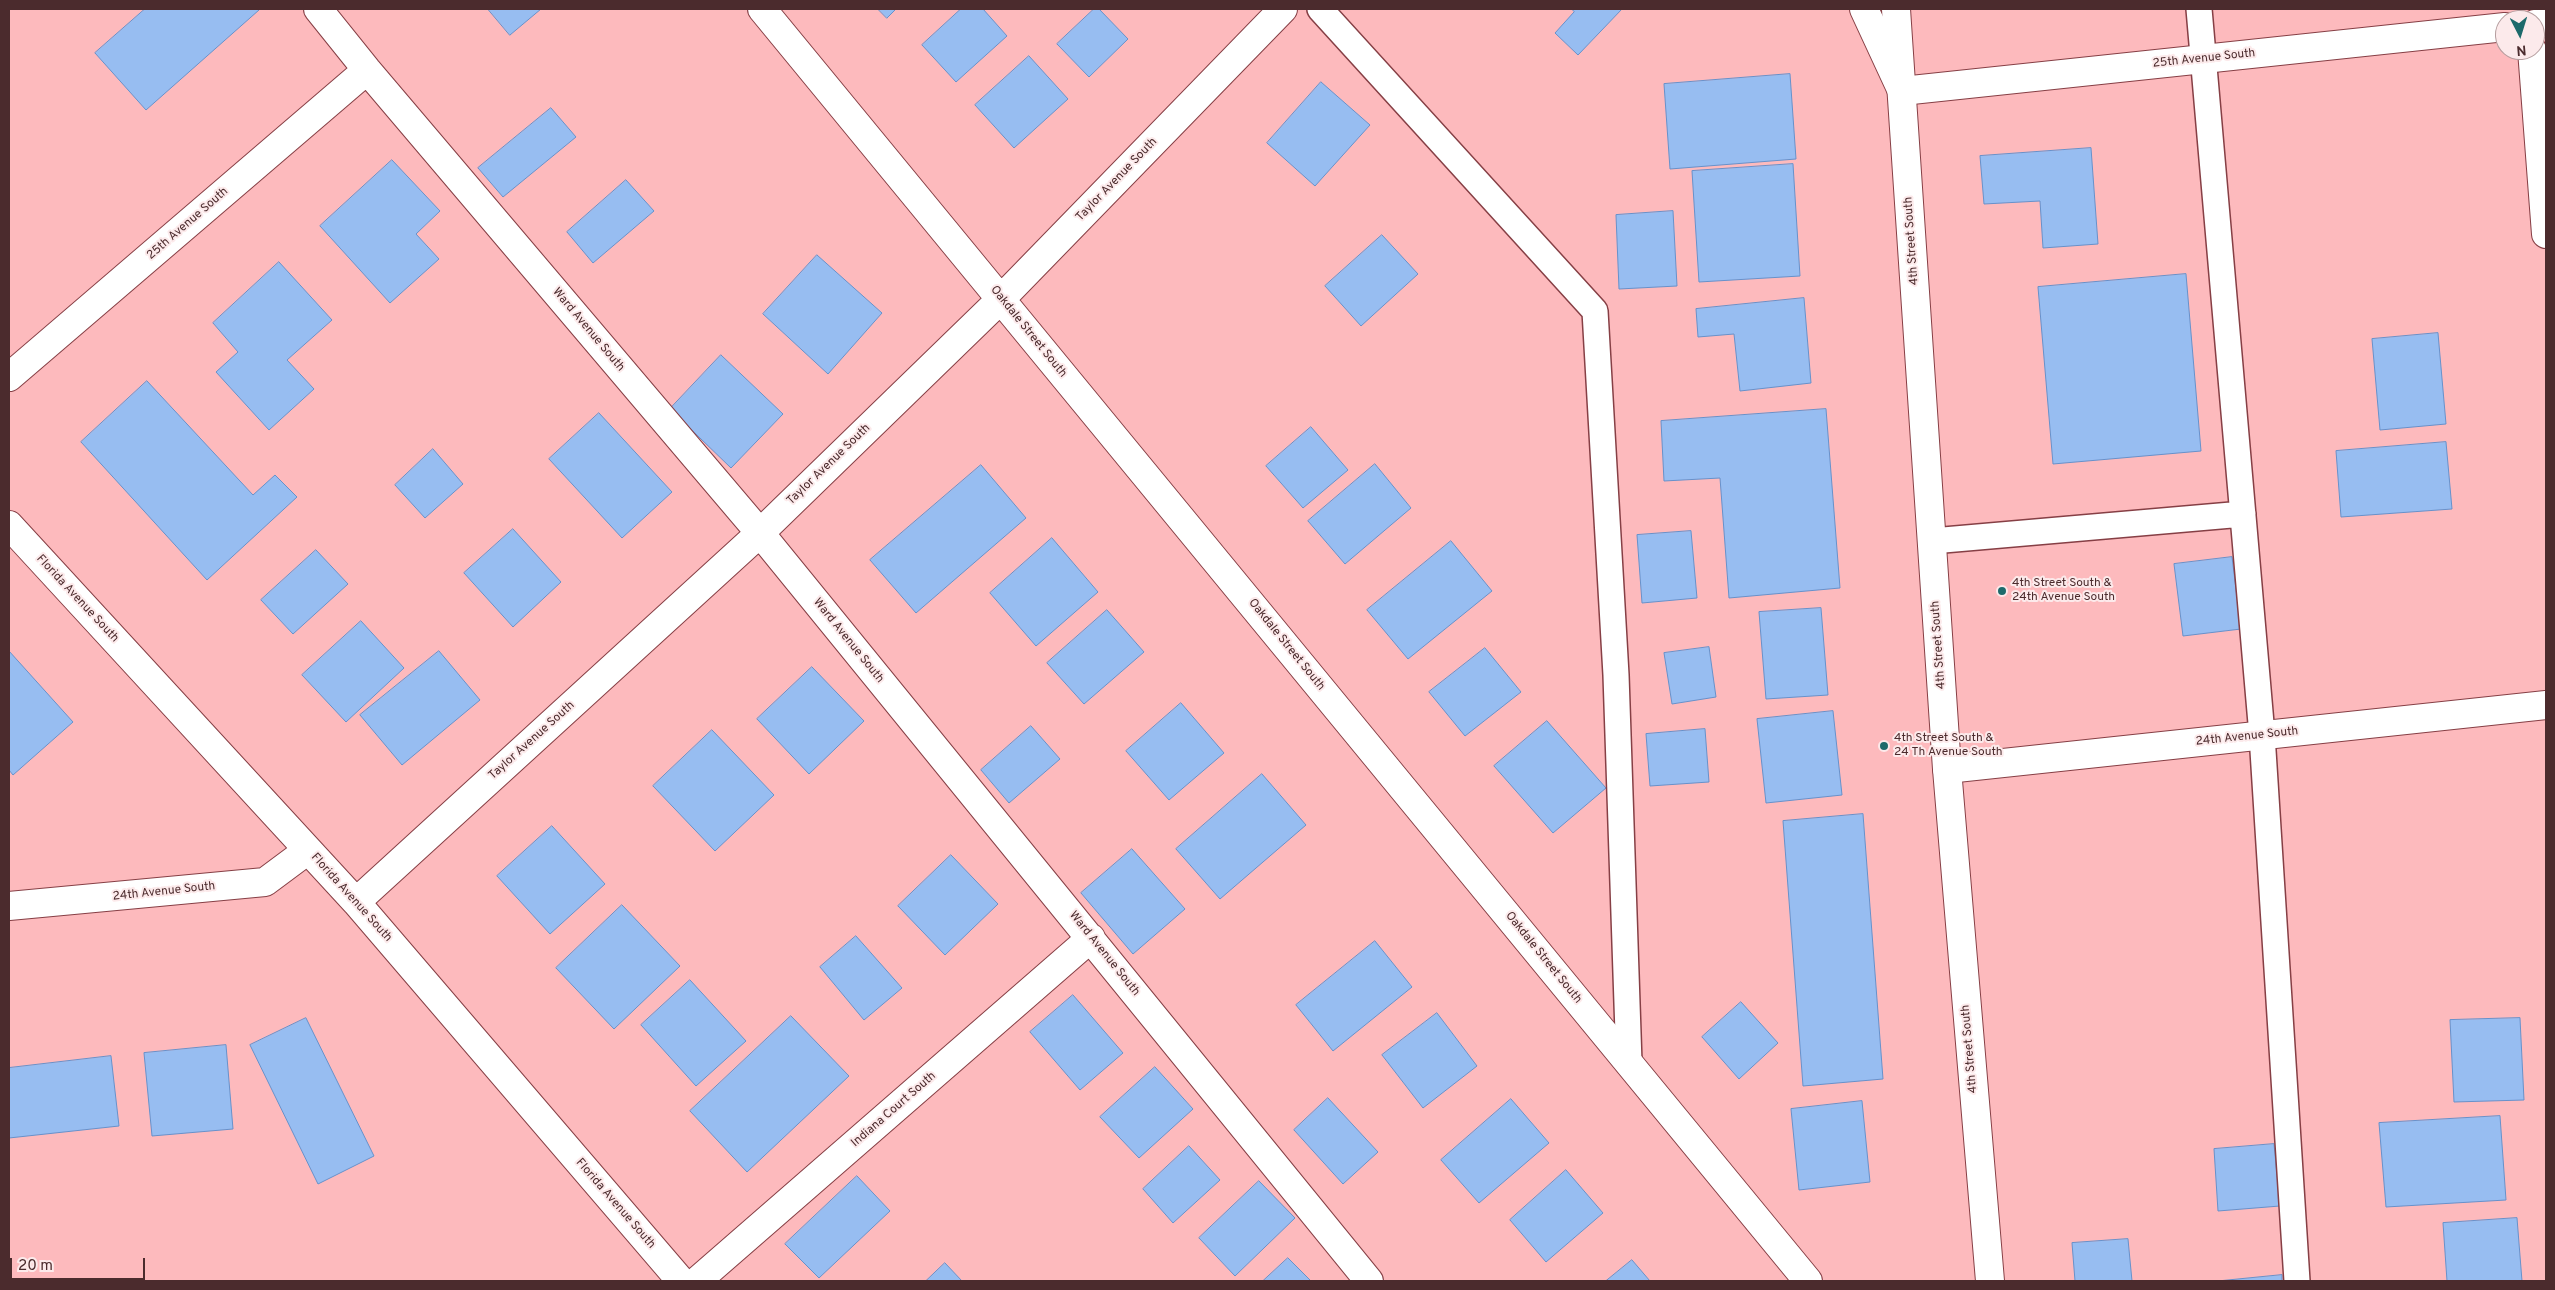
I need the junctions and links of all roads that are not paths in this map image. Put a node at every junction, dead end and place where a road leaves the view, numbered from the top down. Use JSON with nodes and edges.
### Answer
{"nodes":[{"id":1,"x":318,"y":9,"type":"edge"},
{"id":2,"x":762,"y":9,"type":"edge"},
{"id":3,"x":1283,"y":9,"type":"edge"},
{"id":4,"x":1320,"y":9,"type":"edge"},
{"id":5,"x":1864,"y":9,"type":"edge"},
{"id":6,"x":1896,"y":9,"type":"edge"},
{"id":7,"x":2199,"y":9,"type":"edge"},
{"id":8,"x":2495,"y":28,"type":"edge"},
{"id":9,"x":2202,"y":59,"type":"junction"},
{"id":10,"x":2533,"y":60,"type":"edge"},
{"id":11,"x":366,"y":70,"type":"junction"},
{"id":12,"x":1902,"y":91,"type":"junction"},
{"id":13,"x":2546,"y":234,"type":"edge"},
{"id":14,"x":1002,"y":299,"type":"junction"},
{"id":15,"x":9,"y":377,"type":"edge"},
{"id":16,"x":2243,"y":514,"type":"junction"},
{"id":17,"x":9,"y":525,"type":"edge"},
{"id":18,"x":760,"y":532,"type":"junction"},
{"id":19,"x":1932,"y":541,"type":"junction"},
{"id":20,"x":2546,"y":705,"type":"edge"},
{"id":21,"x":2262,"y":735,"type":"junction"},
{"id":22,"x":1947,"y":769,"type":"junction"},
{"id":23,"x":308,"y":850,"type":"junction"},
{"id":24,"x":356,"y":902,"type":"junction"},
{"id":25,"x":9,"y":906,"type":"edge"},
{"id":26,"x":1091,"y":938,"type":"junction"},
{"id":27,"x":1629,"y":1063,"type":"junction"},
{"id":28,"x":681,"y":1281,"type":"edge"},
{"id":29,"x":697,"y":1281,"type":"edge"},
{"id":30,"x":1369,"y":1281,"type":"edge"},
{"id":31,"x":1808,"y":1281,"type":"edge"},
{"id":32,"x":1990,"y":1281,"type":"edge"},
{"id":33,"x":2297,"y":1281,"type":"edge"}],
"edges":[{"from":1,"to":11,"type":"street","name":"Ward Avenue South"},
{"from":2,"to":14,"type":"street","name":"Oakdale Street South"},
{"from":3,"to":14,"type":"street","name":"Taylor Avenue South"},
{"from":4,"to":27,"type":"lane"},
{"from":5,"to":12,"type":"street"},
{"from":6,"to":12,"type":"street","name":"4th Street South"},
{"from":7,"to":9,"type":"lane"},
{"from":8,"to":9,"type":"street","name":"25th Avenue South"},
{"from":9,"to":12,"type":"street","name":"25th Avenue South"},
{"from":9,"to":16,"type":"lane"},
{"from":10,"to":13,"type":"street"},
{"from":11,"to":15,"type":"street","name":"25th Avenue South"},
{"from":11,"to":18,"type":"street","name":"Ward Avenue South"},
{"from":12,"to":19,"type":"street","name":"4th Street South"},
{"from":14,"to":18,"type":"street","name":"Taylor Avenue South"},
{"from":14,"to":27,"type":"street","name":"Oakdale Street South"},
{"from":16,"to":19,"type":"lane"},
{"from":16,"to":21,"type":"lane"},
{"from":17,"to":23,"type":"street","name":"Florida Avenue South"},
{"from":18,"to":24,"type":"street","name":"Taylor Avenue South"},
{"from":18,"to":26,"type":"street","name":"Ward Avenue South"},
{"from":19,"to":22,"type":"street","name":"4th Street South"},
{"from":20,"to":21,"type":"street","name":"24th Avenue South"},
{"from":21,"to":22,"type":"street","name":"24th Avenue South"},
{"from":21,"to":33,"type":"lane"},
{"from":22,"to":32,"type":"street","name":"4th Street South"},
{"from":23,"to":24,"type":"street","name":"Florida Avenue South"},
{"from":23,"to":25,"type":"street","name":"24th Avenue South"},
{"from":24,"to":28,"type":"street","name":"Florida Avenue South"},
{"from":26,"to":29,"type":"street","name":"Indiana Court South"},
{"from":26,"to":30,"type":"street","name":"Ward Avenue South"},
{"from":27,"to":31,"type":"street","name":"Oakdale Street South"}]}
